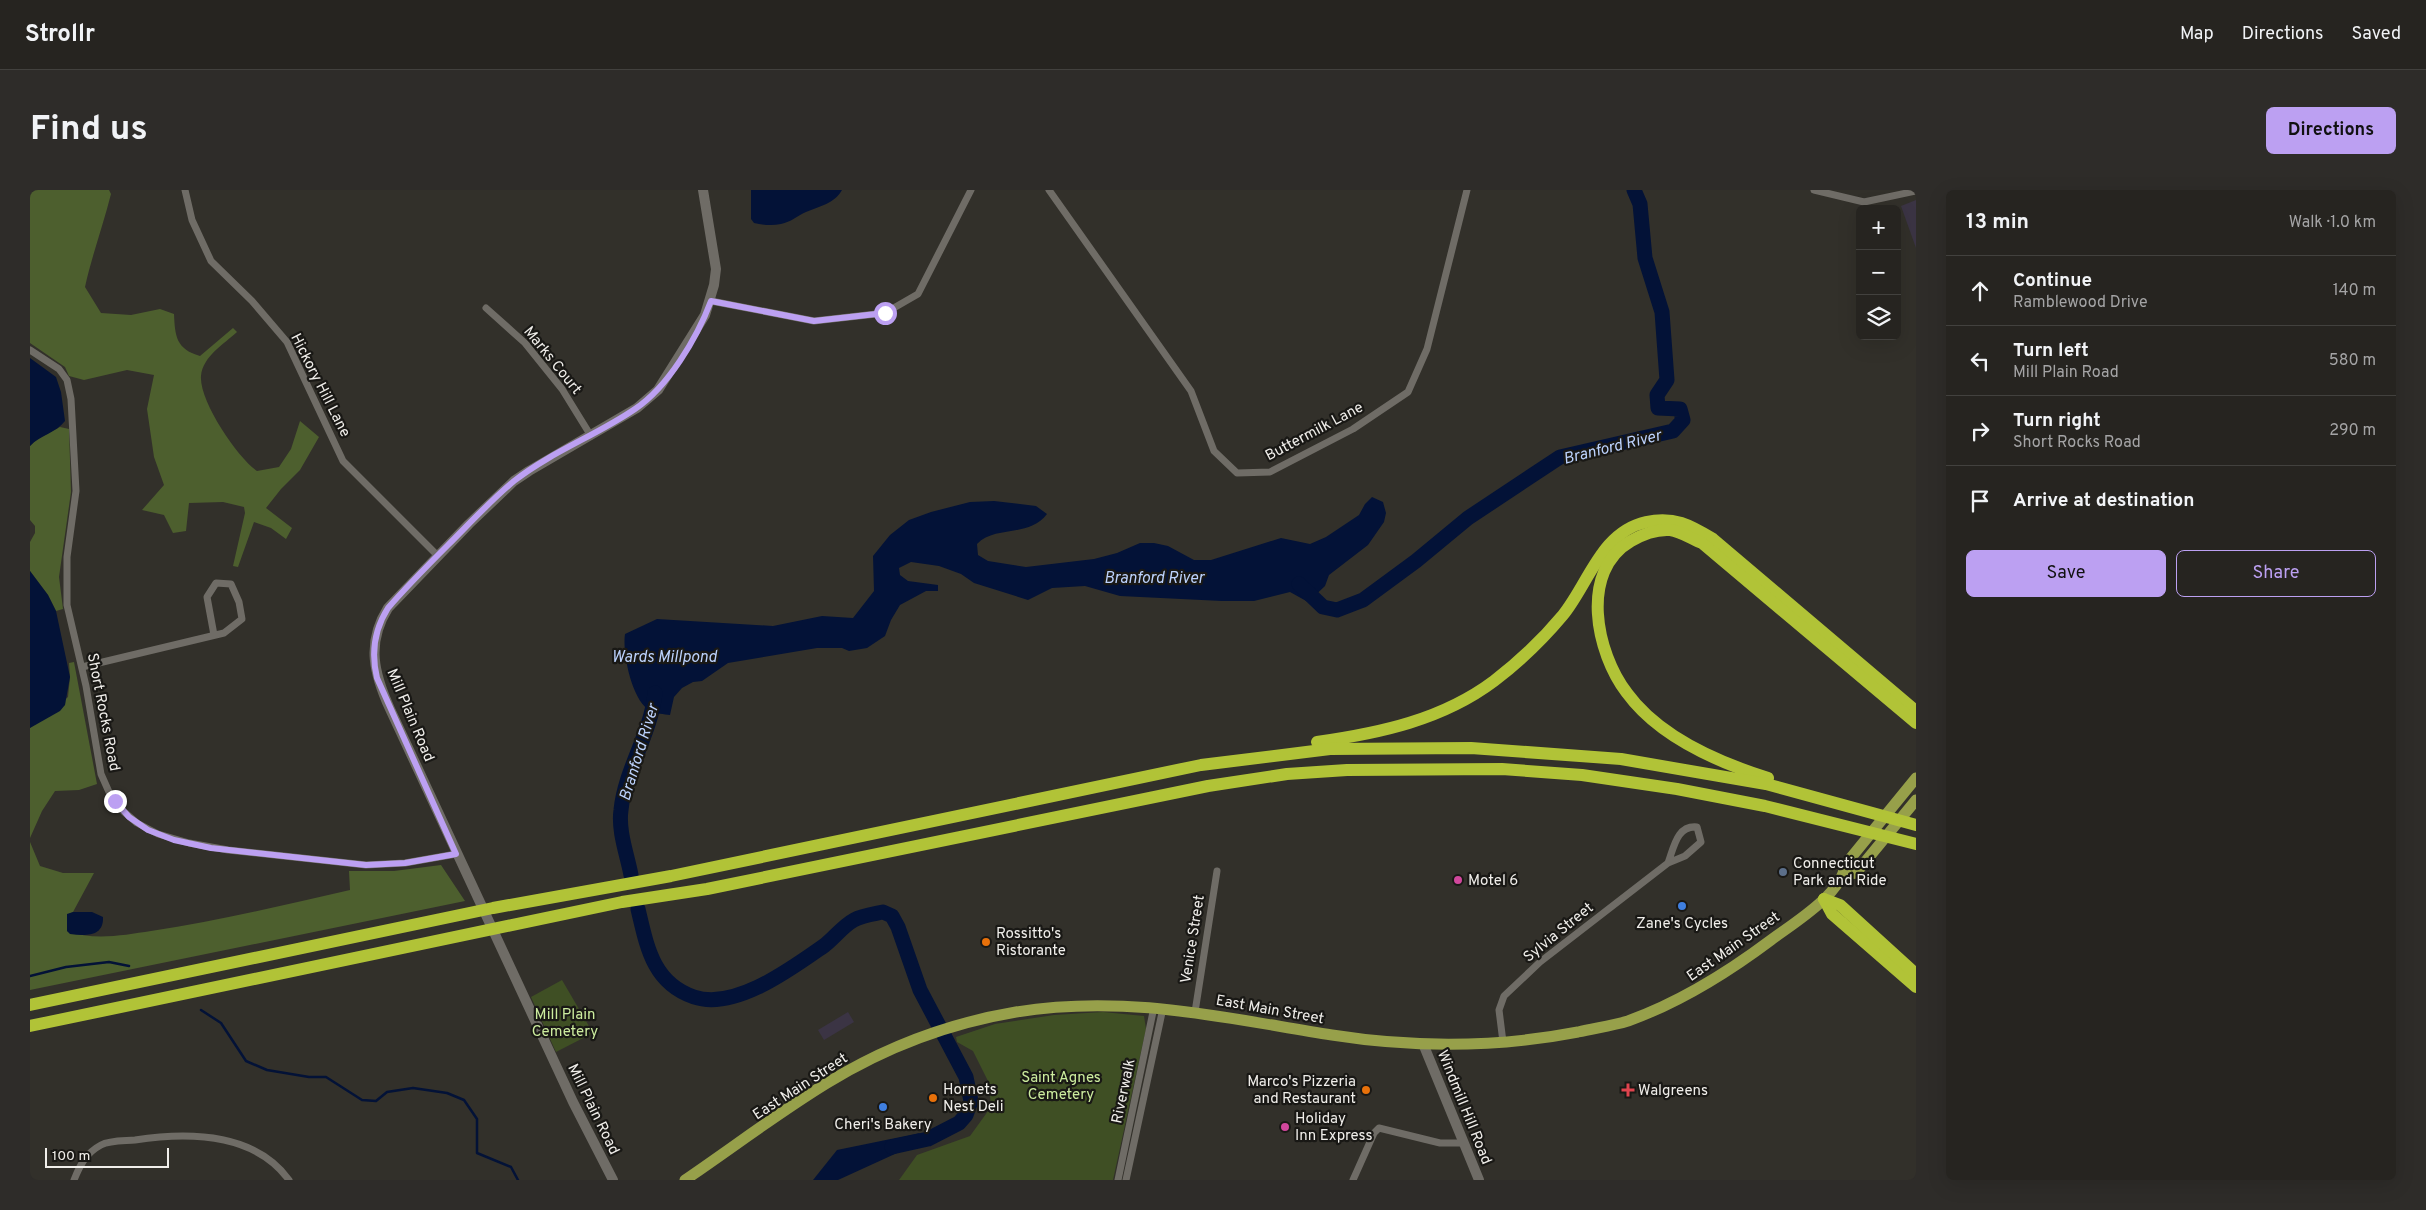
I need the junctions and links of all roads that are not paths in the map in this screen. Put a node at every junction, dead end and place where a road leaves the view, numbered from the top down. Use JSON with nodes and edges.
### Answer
{"nodes":[{"id":1,"x":185,"y":190,"type":"edge"},
{"id":2,"x":703,"y":190,"type":"edge"},
{"id":3,"x":971,"y":190,"type":"edge"},
{"id":4,"x":1049,"y":190,"type":"edge"},
{"id":5,"x":1468,"y":190,"type":"edge"},
{"id":6,"x":1814,"y":190,"type":"edge"},
{"id":7,"x":1916,"y":191,"type":"edge"},
{"id":8,"x":711,"y":301,"type":"junction"},
{"id":9,"x":486,"y":308,"type":"dead end"},
{"id":10,"x":30,"y":350,"type":"edge"},
{"id":11,"x":591,"y":436,"type":"junction"},
{"id":12,"x":437,"y":555,"type":"junction"},
{"id":13,"x":214,"y":635,"type":"junction"},
{"id":14,"x":82,"y":667,"type":"junction"},
{"id":15,"x":1916,"y":711,"type":"edge"},
{"id":16,"x":1916,"y":723,"type":"edge"},
{"id":17,"x":1201,"y":765,"type":"junction"},
{"id":18,"x":1916,"y":778,"type":"edge"},
{"id":19,"x":1916,"y":800,"type":"edge"},
{"id":20,"x":1867,"y":812,"type":"junction"},
{"id":21,"x":1916,"y":825,"type":"edge"},
{"id":22,"x":1910,"y":842,"type":"edge"},
{"id":23,"x":456,"y":854,"type":"junction"},
{"id":24,"x":1668,"y":863,"type":"junction"},
{"id":25,"x":1217,"y":872,"type":"dead end"},
{"id":26,"x":1844,"y":875,"type":"junction"},
{"id":27,"x":1824,"y":899,"type":"junction"},
{"id":28,"x":1916,"y":974,"type":"edge"},
{"id":29,"x":1916,"y":987,"type":"edge"},
{"id":30,"x":30,"y":1005,"type":"edge"},
{"id":31,"x":1159,"y":1007,"type":"junction"},
{"id":32,"x":1194,"y":1012,"type":"junction"},
{"id":33,"x":30,"y":1026,"type":"edge"},
{"id":34,"x":1503,"y":1042,"type":"junction"},
{"id":35,"x":1424,"y":1046,"type":"junction"},
{"id":36,"x":1462,"y":1143,"type":"junction"},
{"id":37,"x":74,"y":1180,"type":"edge"},
{"id":38,"x":289,"y":1180,"type":"edge"},
{"id":39,"x":613,"y":1180,"type":"edge"},
{"id":40,"x":685,"y":1180,"type":"edge"},
{"id":41,"x":1118,"y":1180,"type":"edge"},
{"id":42,"x":1126,"y":1180,"type":"edge"},
{"id":43,"x":1353,"y":1180,"type":"edge"},
{"id":44,"x":1479,"y":1180,"type":"edge"}],
"edges":[{"from":1,"to":12,"type":"street","name":"Hickory Hill Lane"},
{"from":2,"to":8,"type":"street","name":"Mill Plain Road"},
{"from":3,"to":8,"type":"street"},
{"from":4,"to":5,"type":"street","name":"Buttermilk Lane"},
{"from":6,"to":7,"type":"street"},
{"from":8,"to":11,"type":"street","name":"Mill Plain Road"},
{"from":9,"to":11,"type":"street","name":"Marks Court"},
{"from":10,"to":14,"type":"street","name":"Short Rocks Road"},
{"from":11,"to":12,"type":"street","name":"Mill Plain Road"},
{"from":12,"to":23,"type":"street","name":"Mill Plain Road"},
{"from":13,"to":13,"type":"street"},
{"from":13,"to":14,"type":"street"},
{"from":14,"to":23,"type":"street","name":"Short Rocks Road"},
{"from":15,"to":17,"type":"highway"},
{"from":16,"to":20,"type":"highway"},
{"from":17,"to":20,"type":"highway"},
{"from":17,"to":30,"type":"highway"},
{"from":18,"to":26,"type":"main road","name":"East Main Street"},
{"from":19,"to":26,"type":"main road","name":"East Main Street"},
{"from":20,"to":21,"type":"highway"},
{"from":22,"to":33,"type":"highway"},
{"from":23,"to":39,"type":"street","name":"Mill Plain Road"},
{"from":24,"to":24,"type":"street","name":"Sylvia Street"},
{"from":24,"to":34,"type":"street","name":"Sylvia Street"},
{"from":25,"to":32,"type":"street","name":"Venice Street"},
{"from":26,"to":27,"type":"main road","name":"East Main Street"},
{"from":27,"to":28,"type":"highway"},
{"from":27,"to":29,"type":"highway"},
{"from":27,"to":34,"type":"main road","name":"East Main Street"},
{"from":31,"to":32,"type":"main road","name":"East Main Street"},
{"from":31,"to":40,"type":"main road","name":"East Main Street"},
{"from":31,"to":41,"type":"street","name":"Riverwalk"},
{"from":31,"to":42,"type":"street","name":"Riverwalk"},
{"from":32,"to":35,"type":"main road","name":"East Main Street"},
{"from":34,"to":35,"type":"main road","name":"East Main Street"},
{"from":35,"to":36,"type":"street","name":"Windmill Hill Road"},
{"from":36,"to":43,"type":"street"},
{"from":36,"to":44,"type":"street","name":"Windmill Hill Road"},
{"from":37,"to":38,"type":"street"}]}
